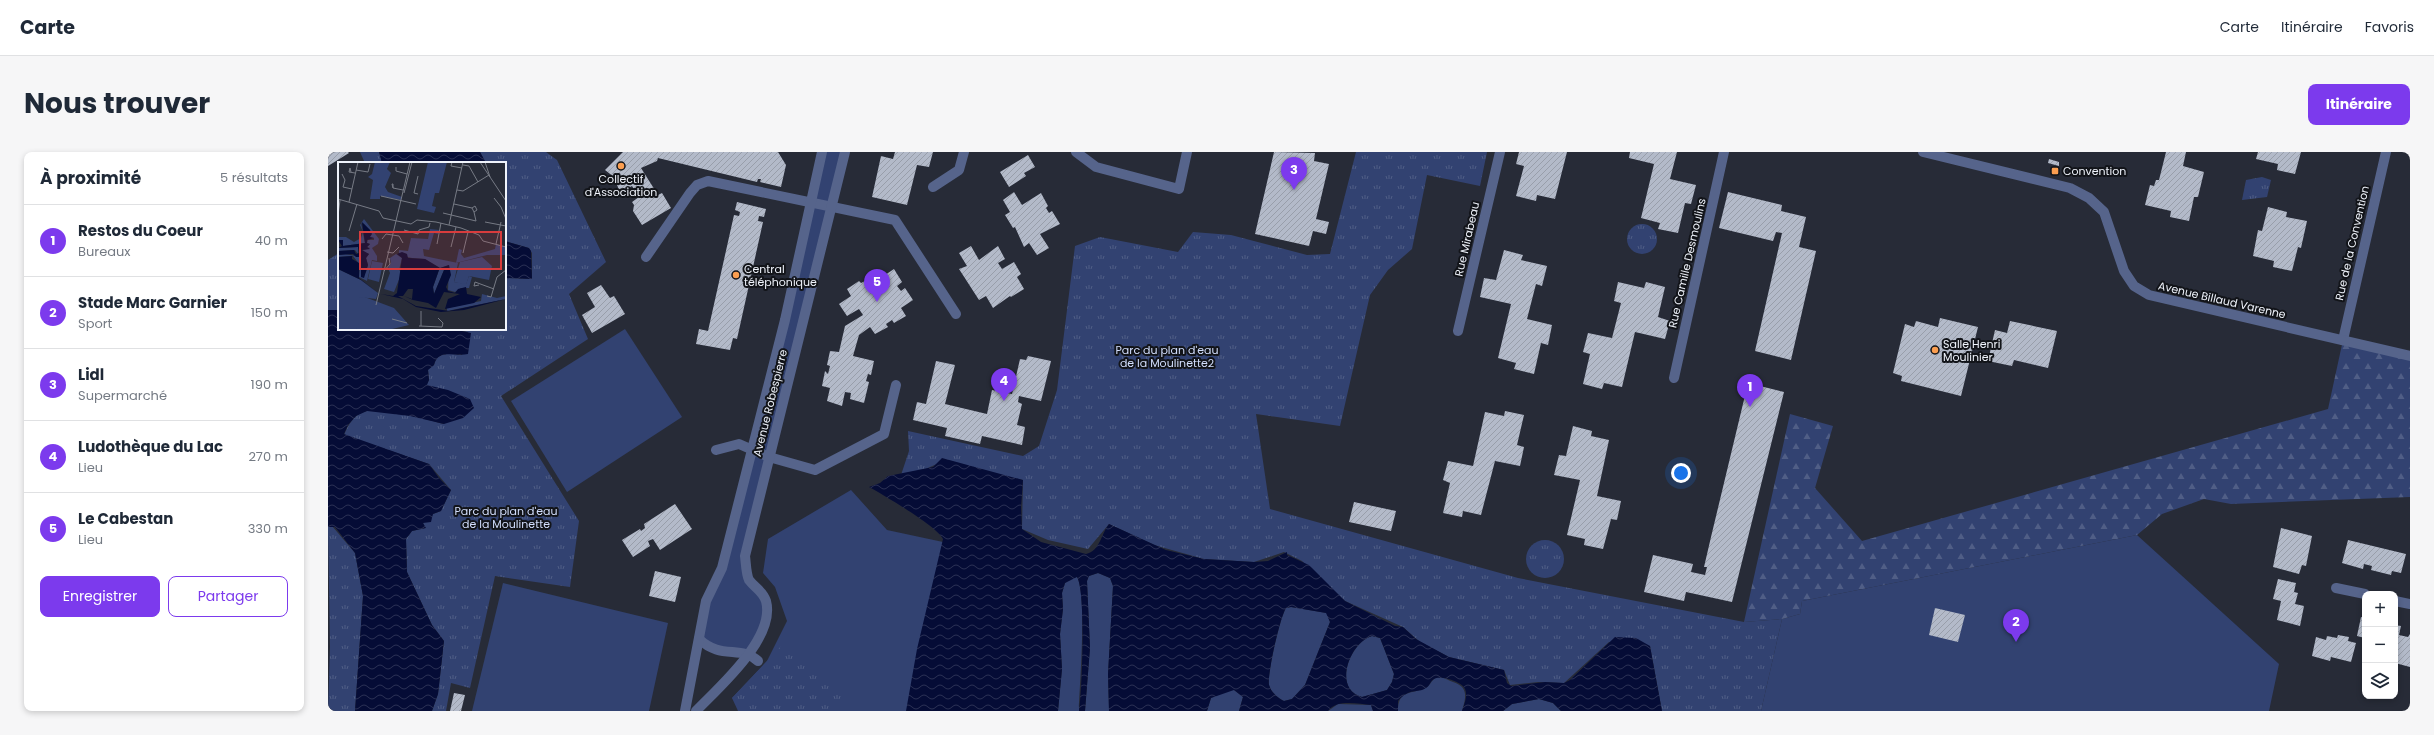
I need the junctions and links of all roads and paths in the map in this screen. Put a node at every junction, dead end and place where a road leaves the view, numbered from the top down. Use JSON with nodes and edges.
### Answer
{"nodes":[{"id":1,"x":822,"y":152,"type":"edge"},
{"id":2,"x":845,"y":152,"type":"edge"},
{"id":3,"x":964,"y":152,"type":"edge"},
{"id":4,"x":1076,"y":152,"type":"edge"},
{"id":5,"x":1187,"y":152,"type":"edge"},
{"id":6,"x":1500,"y":152,"type":"edge"},
{"id":7,"x":1724,"y":152,"type":"edge"},
{"id":8,"x":1923,"y":152,"type":"edge"},
{"id":9,"x":2386,"y":152,"type":"edge"},
{"id":10,"x":933,"y":187,"type":"dead end"},
{"id":11,"x":811,"y":203,"type":"junction"},
{"id":12,"x":832,"y":206,"type":"junction"},
{"id":13,"x":646,"y":257,"type":"dead end"},
{"id":14,"x":956,"y":314,"type":"dead end"},
{"id":15,"x":1458,"y":331,"type":"dead end"},
{"id":16,"x":2343,"y":340,"type":"junction"},
{"id":17,"x":2410,"y":356,"type":"edge"},
{"id":18,"x":1674,"y":378,"type":"dead end"},
{"id":19,"x":896,"y":385,"type":"dead end"},
{"id":20,"x":716,"y":450,"type":"dead end"},
{"id":21,"x":752,"y":451,"type":"junction"},
{"id":22,"x":769,"y":457,"type":"junction"},
{"id":23,"x":2336,"y":588,"type":"dead end"},
{"id":24,"x":2362,"y":593,"type":"edge"},
{"id":25,"x":2398,"y":602,"type":"edge"},
{"id":26,"x":2410,"y":604,"type":"edge"},
{"id":27,"x":699,"y":639,"type":"junction"},
{"id":28,"x":750,"y":654,"type":"junction"},
{"id":29,"x":758,"y":661,"type":"dead end"},
{"id":30,"x":685,"y":711,"type":"edge"},
{"id":31,"x":696,"y":711,"type":"edge"}],
"edges":[{"from":1,"to":11,"type":"street","name":"Avenue Robespierre"},
{"from":2,"to":12,"type":"street","name":"Avenue Robespierre"},
{"from":3,"to":10,"type":"street"},
{"from":4,"to":5,"type":"street"},
{"from":6,"to":15,"type":"street","name":"Rue Mirabeau"},
{"from":7,"to":18,"type":"street","name":"Rue Camille Desmoulins"},
{"from":8,"to":16,"type":"street","name":"Avenue Billaud Varenne"},
{"from":9,"to":16,"type":"street","name":"Rue de la Convention"},
{"from":11,"to":12,"type":"street"},
{"from":11,"to":13,"type":"street"},
{"from":11,"to":21,"type":"street","name":"Avenue Robespierre"},
{"from":12,"to":14,"type":"street"},
{"from":12,"to":22,"type":"street","name":"Avenue Robespierre"},
{"from":16,"to":17,"type":"street","name":"Avenue Billaud Varenne"},
{"from":19,"to":22,"type":"street"},
{"from":20,"to":21,"type":"street"},
{"from":21,"to":22,"type":"street"},
{"from":21,"to":27,"type":"street","name":"Avenue Robespierre"},
{"from":22,"to":28,"type":"street","name":"Avenue Robespierre"},
{"from":23,"to":24,"type":"street"},
{"from":25,"to":26,"type":"street"},
{"from":27,"to":28,"type":"street"},
{"from":27,"to":30,"type":"street","name":"Avenue Robespierre"},
{"from":28,"to":29,"type":"street"},
{"from":28,"to":31,"type":"street","name":"Avenue Robespierre"}]}
